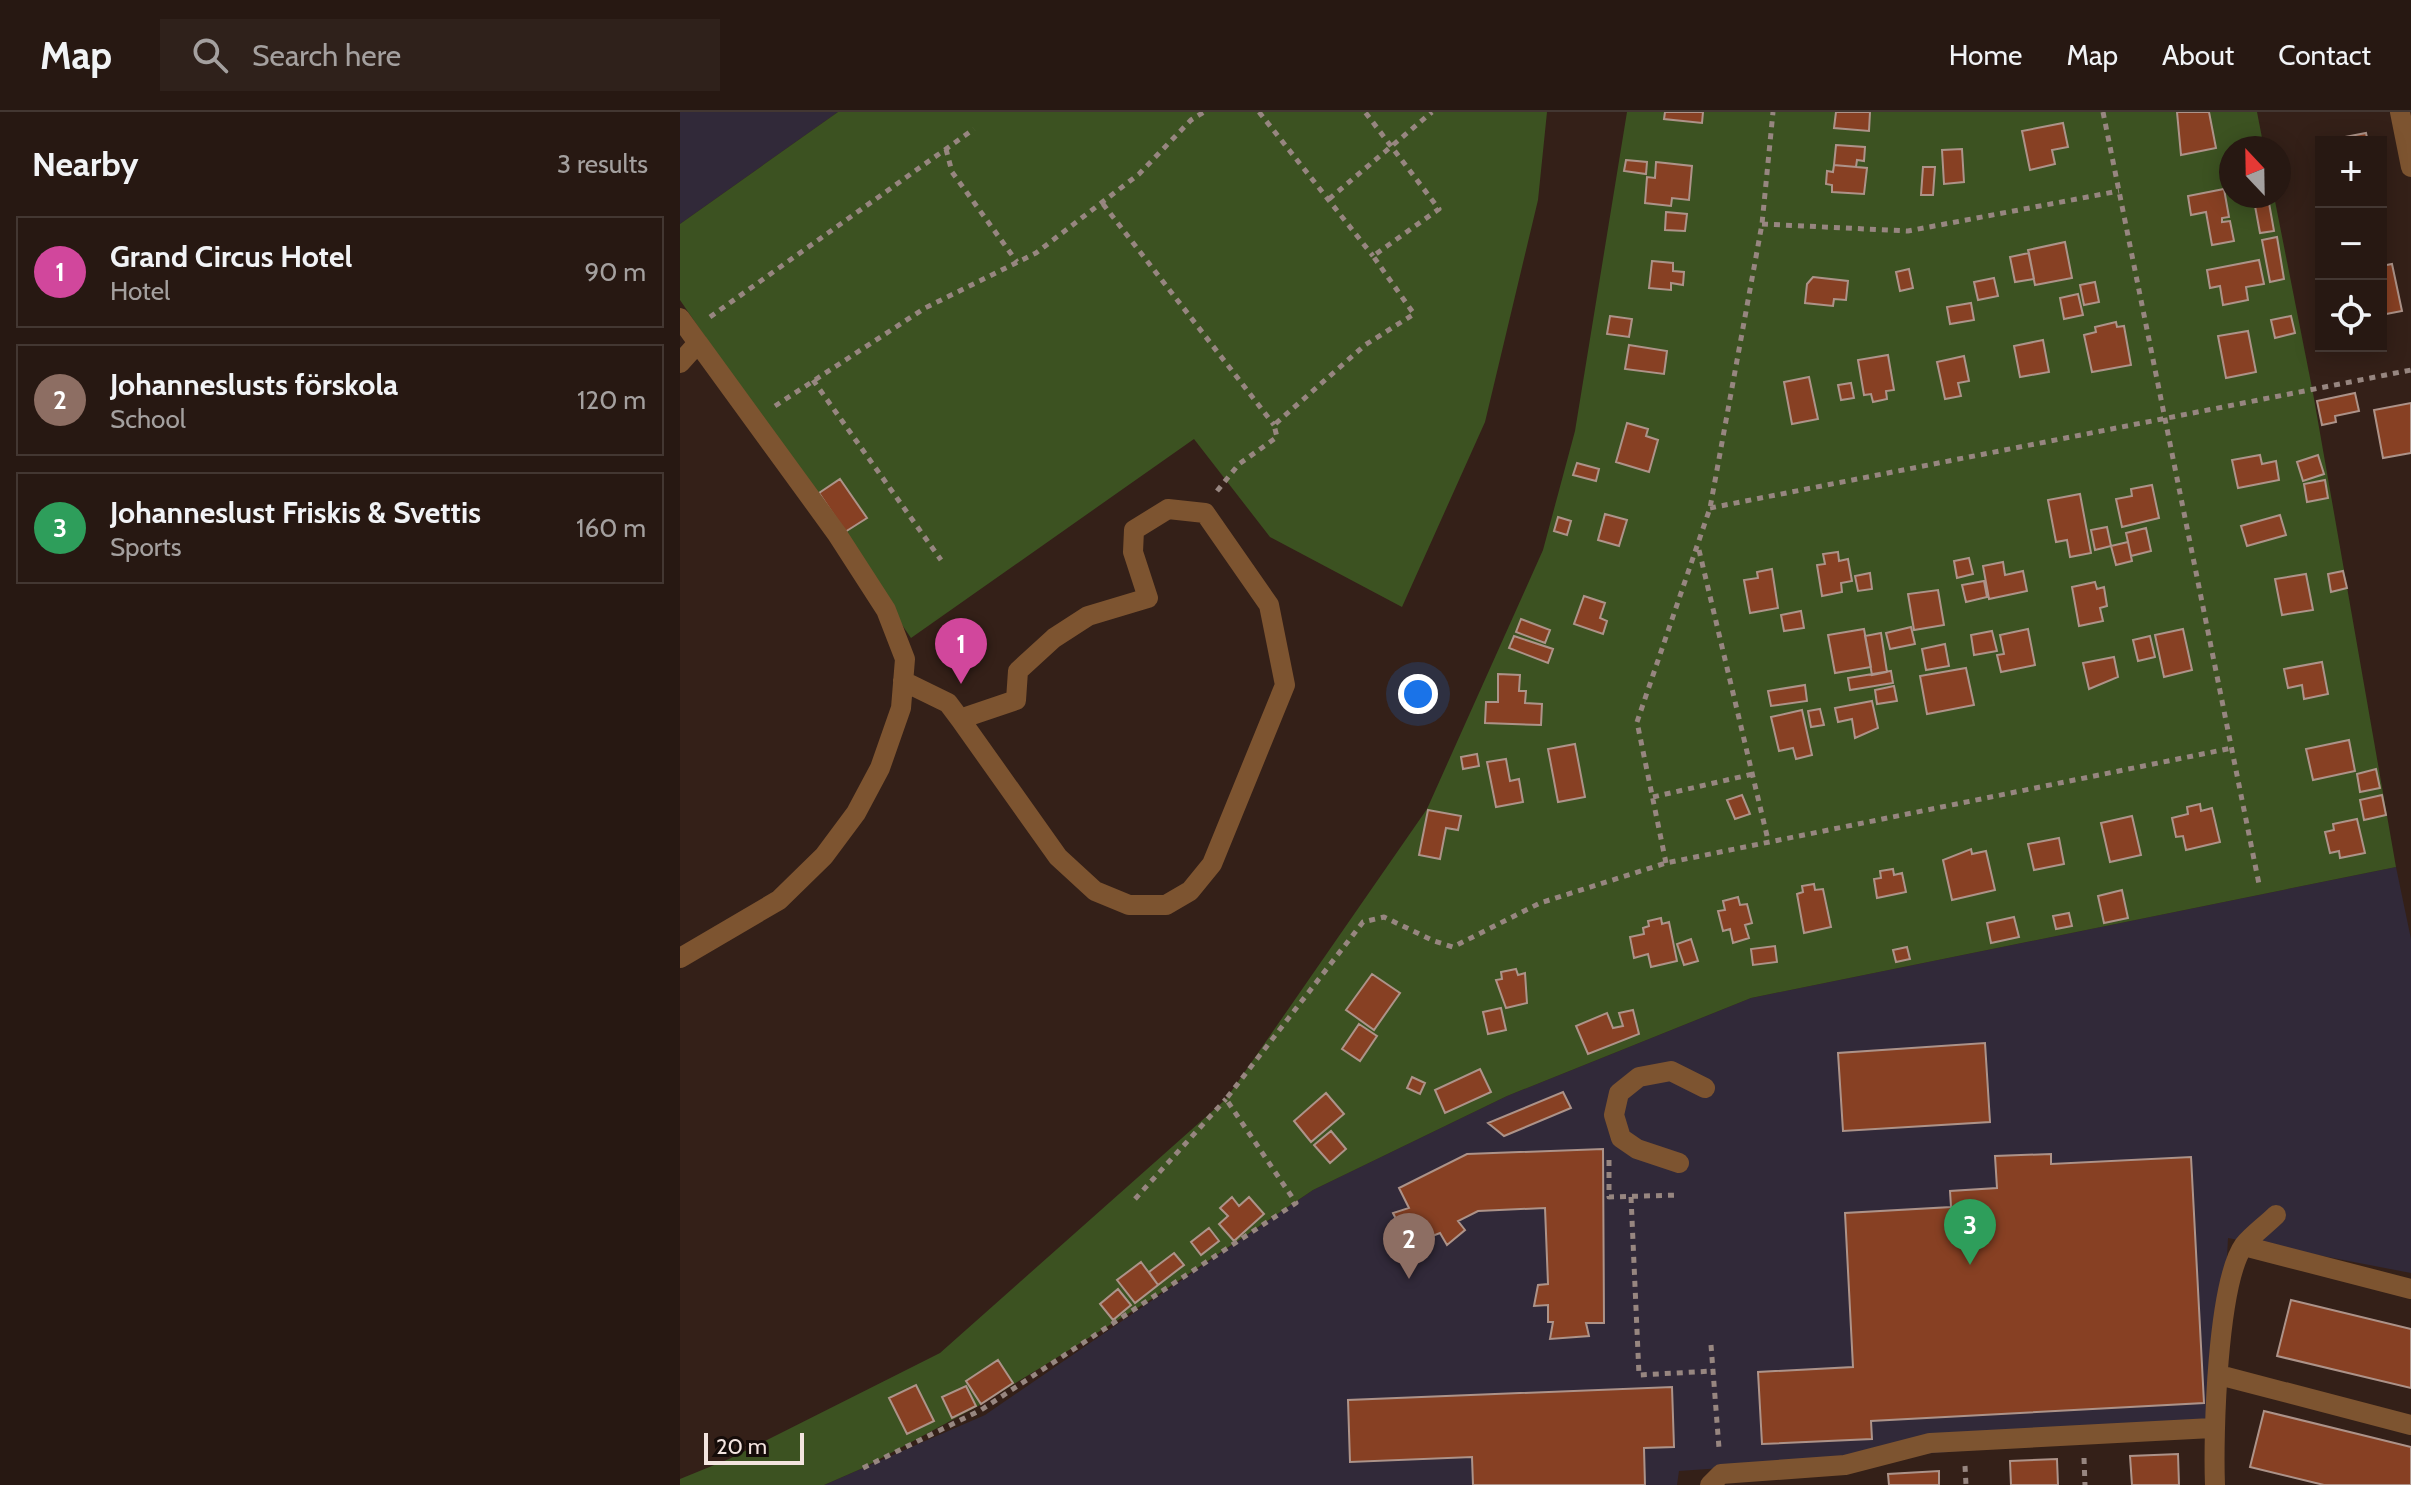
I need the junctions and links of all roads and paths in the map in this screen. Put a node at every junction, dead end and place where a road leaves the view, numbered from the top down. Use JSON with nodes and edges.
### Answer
{"nodes":[{"id":1,"x":1204,"y":112,"type":"edge"},
{"id":2,"x":1259,"y":112,"type":"edge"},
{"id":3,"x":1365,"y":112,"type":"edge"},
{"id":4,"x":1432,"y":112,"type":"edge"},
{"id":5,"x":1773,"y":112,"type":"edge"},
{"id":6,"x":2103,"y":112,"type":"edge"},
{"id":7,"x":2400,"y":112,"type":"edge"},
{"id":8,"x":974,"y":129,"type":"dead end"},
{"id":9,"x":1393,"y":148,"type":"junction"},
{"id":10,"x":946,"y":149,"type":"junction"},
{"id":11,"x":2411,"y":167,"type":"edge"},
{"id":12,"x":2119,"y":191,"type":"junction"},
{"id":13,"x":1329,"y":199,"type":"junction"},
{"id":14,"x":1103,"y":204,"type":"junction"},
{"id":15,"x":1762,"y":224,"type":"junction"},
{"id":16,"x":1373,"y":256,"type":"junction"},
{"id":17,"x":1017,"y":262,"type":"junction"},
{"id":18,"x":689,"y":331,"type":"edge"},
{"id":19,"x":680,"y":363,"type":"edge"},
{"id":20,"x":2411,"y":370,"type":"edge"},
{"id":21,"x":813,"y":380,"type":"junction"},
{"id":22,"x":2167,"y":418,"type":"junction"},
{"id":23,"x":755,"y":420,"type":"junction"},
{"id":24,"x":1274,"y":425,"type":"junction"},
{"id":25,"x":1710,"y":508,"type":"junction"},
{"id":26,"x":1205,"y":513,"type":"junction"},
{"id":27,"x":1699,"y":547,"type":"junction"},
{"id":28,"x":941,"y":560,"type":"dead end"},
{"id":29,"x":903,"y":681,"type":"junction"},
{"id":30,"x":960,"y":719,"type":"junction"},
{"id":31,"x":2232,"y":748,"type":"junction"},
{"id":32,"x":1753,"y":774,"type":"junction"},
{"id":33,"x":1653,"y":797,"type":"junction"},
{"id":34,"x":1768,"y":840,"type":"junction"},
{"id":35,"x":1666,"y":863,"type":"junction"},
{"id":36,"x":2259,"y":884,"type":"dead end"},
{"id":37,"x":680,"y":958,"type":"edge"},
{"id":38,"x":1705,"y":1088,"type":"dead end"},
{"id":39,"x":1226,"y":1099,"type":"junction"},
{"id":40,"x":1623,"y":1140,"type":"junction"},
{"id":41,"x":1679,"y":1163,"type":"dead end"},
{"id":42,"x":1679,"y":1195,"type":"dead end"},
{"id":43,"x":1631,"y":1197,"type":"junction"},
{"id":44,"x":1135,"y":1199,"type":"dead end"},
{"id":45,"x":2276,"y":1215,"type":"dead end"},
{"id":46,"x":2244,"y":1246,"type":"junction"},
{"id":47,"x":2411,"y":1289,"type":"edge"},
{"id":48,"x":1711,"y":1345,"type":"dead end"},
{"id":49,"x":1713,"y":1371,"type":"junction"},
{"id":50,"x":2219,"y":1375,"type":"junction"},
{"id":51,"x":2411,"y":1425,"type":"edge"},
{"id":52,"x":2212,"y":1428,"type":"junction"},
{"id":53,"x":863,"y":1468,"type":"dead end"},
{"id":54,"x":1715,"y":1479,"type":"edge"},
{"id":55,"x":2215,"y":1485,"type":"edge"}],
"edges":[{"from":1,"to":14,"type":"path"},
{"from":2,"to":13,"type":"path"},
{"from":3,"to":9,"type":"path"},
{"from":4,"to":9,"type":"path"},
{"from":5,"to":15,"type":"path"},
{"from":6,"to":12,"type":"path"},
{"from":7,"to":11,"type":"street"},
{"from":8,"to":10,"type":"path"},
{"from":9,"to":13,"type":"path"},
{"from":9,"to":16,"type":"path"},
{"from":10,"to":17,"type":"path"},
{"from":10,"to":18,"type":"path"},
{"from":12,"to":15,"type":"path"},
{"from":12,"to":22,"type":"path"},
{"from":13,"to":16,"type":"path"},
{"from":14,"to":17,"type":"path"},
{"from":14,"to":24,"type":"path"},
{"from":15,"to":25,"type":"path"},
{"from":16,"to":24,"type":"path"},
{"from":17,"to":21,"type":"path"},
{"from":18,"to":19,"type":"street"},
{"from":18,"to":23,"type":"street"},
{"from":20,"to":22,"type":"path"},
{"from":21,"to":23,"type":"path"},
{"from":21,"to":28,"type":"path"},
{"from":22,"to":25,"type":"path"},
{"from":22,"to":31,"type":"path"},
{"from":23,"to":29,"type":"street"},
{"from":24,"to":26,"type":"path"},
{"from":25,"to":27,"type":"path"},
{"from":26,"to":30,"type":"street"},
{"from":26,"to":30,"type":"street"},
{"from":27,"to":32,"type":"path"},
{"from":27,"to":33,"type":"path"},
{"from":29,"to":30,"type":"street"},
{"from":29,"to":37,"type":"street"},
{"from":31,"to":34,"type":"path"},
{"from":31,"to":36,"type":"path"},
{"from":32,"to":33,"type":"path"},
{"from":32,"to":34,"type":"path"},
{"from":33,"to":35,"type":"path"},
{"from":34,"to":35,"type":"path"},
{"from":35,"to":39,"type":"path"},
{"from":38,"to":40,"type":"street"},
{"from":39,"to":44,"type":"path"},
{"from":39,"to":53,"type":"path"},
{"from":40,"to":41,"type":"street"},
{"from":40,"to":43,"type":"path"},
{"from":42,"to":43,"type":"path"},
{"from":43,"to":49,"type":"path"},
{"from":45,"to":46,"type":"street"},
{"from":46,"to":47,"type":"street"},
{"from":46,"to":50,"type":"street"},
{"from":48,"to":49,"type":"path"},
{"from":49,"to":54,"type":"path"},
{"from":50,"to":51,"type":"street"},
{"from":50,"to":52,"type":"street"},
{"from":52,"to":54,"type":"street"},
{"from":52,"to":55,"type":"street"}]}
